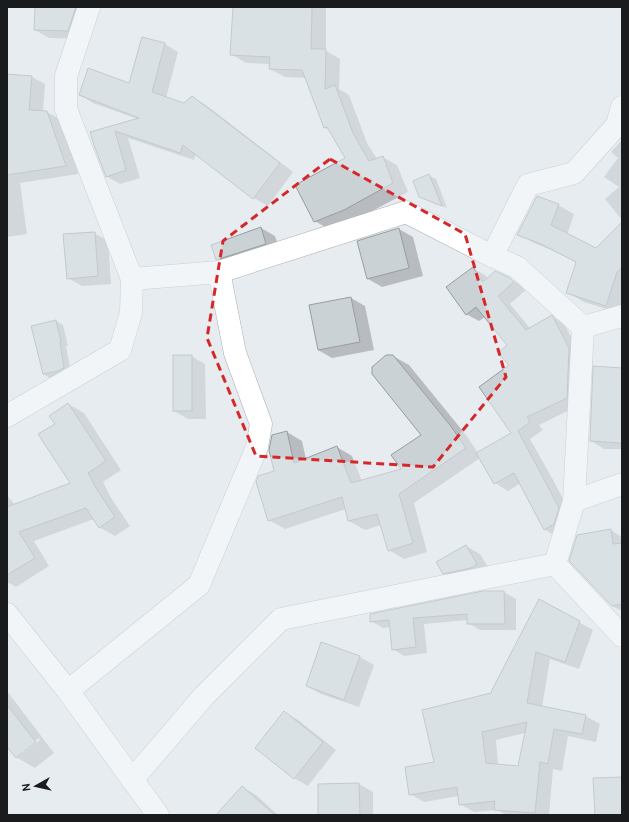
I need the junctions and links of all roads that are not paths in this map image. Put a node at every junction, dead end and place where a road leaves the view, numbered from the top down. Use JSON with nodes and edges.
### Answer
{"nodes":[{"id":1,"x":89,"y":7,"type":"edge"},
{"id":2,"x":622,"y":107,"type":"edge"},
{"id":3,"x":492,"y":256,"type":"junction"},
{"id":4,"x":219,"y":272,"type":"junction"},
{"id":5,"x":132,"y":279,"type":"junction"},
{"id":6,"x":622,"y":316,"type":"edge"},
{"id":7,"x":583,"y":327,"type":"junction"},
{"id":8,"x":7,"y":416,"type":"edge"},
{"id":9,"x":622,"y":484,"type":"edge"},
{"id":10,"x":574,"y":501,"type":"junction"},
{"id":11,"x":554,"y":564,"type":"junction"},
{"id":12,"x":7,"y":614,"type":"edge"},
{"id":13,"x":622,"y":636,"type":"edge"},
{"id":14,"x":68,"y":691,"type":"junction"},
{"id":15,"x":132,"y":780,"type":"junction"},
{"id":16,"x":158,"y":815,"type":"edge"}],
"edges":[{"from":1,"to":5,"type":"street"},
{"from":2,"to":3,"type":"street"},
{"from":3,"to":4,"type":"street"},
{"from":3,"to":7,"type":"street"},
{"from":4,"to":5,"type":"street"},
{"from":4,"to":14,"type":"street"},
{"from":5,"to":8,"type":"street"},
{"from":6,"to":7,"type":"street"},
{"from":7,"to":10,"type":"street"},
{"from":9,"to":10,"type":"street"},
{"from":10,"to":11,"type":"street"},
{"from":11,"to":13,"type":"street"},
{"from":11,"to":15,"type":"street"},
{"from":12,"to":14,"type":"street"},
{"from":14,"to":15,"type":"street"},
{"from":15,"to":16,"type":"street"}]}
